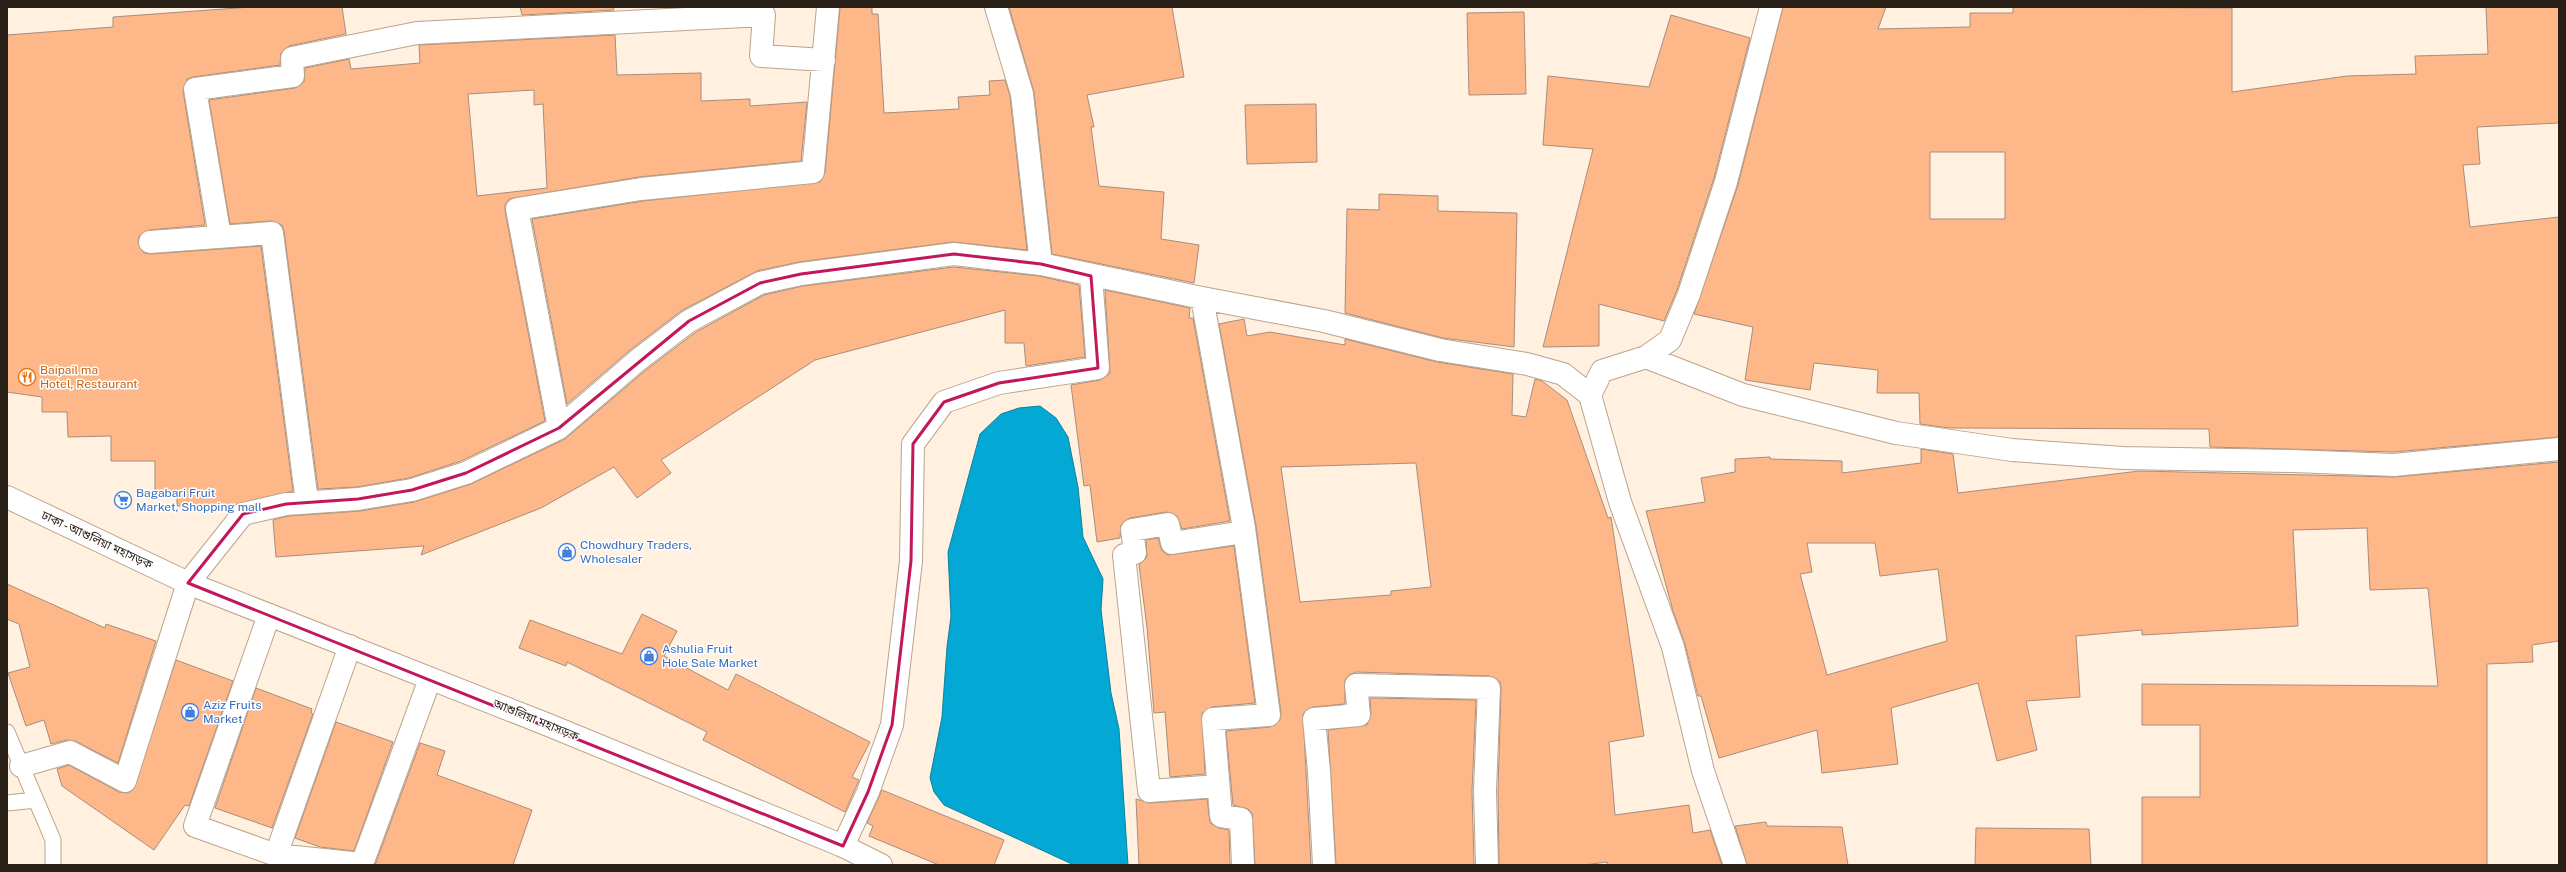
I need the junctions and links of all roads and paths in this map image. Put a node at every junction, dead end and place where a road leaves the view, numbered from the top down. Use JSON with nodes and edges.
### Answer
{"nodes":[{"id":1,"x":828,"y":7,"type":"edge"},
{"id":2,"x":996,"y":7,"type":"edge"},
{"id":3,"x":1771,"y":7,"type":"edge"},
{"id":4,"x":824,"y":60,"type":"junction"},
{"id":5,"x":220,"y":237,"type":"junction"},
{"id":6,"x":150,"y":242,"type":"dead end"},
{"id":7,"x":1041,"y":264,"type":"junction"},
{"id":8,"x":1091,"y":276,"type":"junction"},
{"id":9,"x":1202,"y":298,"type":"junction"},
{"id":10,"x":1646,"y":357,"type":"junction"},
{"id":11,"x":1590,"y":395,"type":"junction"},
{"id":12,"x":559,"y":428,"type":"junction"},
{"id":13,"x":2559,"y":449,"type":"edge"},
{"id":14,"x":7,"y":497,"type":"edge"},
{"id":15,"x":307,"y":502,"type":"junction"},
{"id":16,"x":1244,"y":532,"type":"junction"},
{"id":17,"x":188,"y":583,"type":"junction"},
{"id":18,"x":269,"y":615,"type":"junction"},
{"id":19,"x":350,"y":646,"type":"junction"},
{"id":20,"x":430,"y":679,"type":"junction"},
{"id":21,"x":7,"y":732,"type":"edge"},
{"id":22,"x":21,"y":766,"type":"junction"},
{"id":23,"x":1218,"y":786,"type":"junction"},
{"id":24,"x":36,"y":800,"type":"junction"},
{"id":25,"x":7,"y":803,"type":"edge"},
{"id":26,"x":843,"y":846,"type":"junction"},
{"id":27,"x":276,"y":855,"type":"junction"},
{"id":28,"x":873,"y":863,"type":"edge"},
{"id":29,"x":53,"y":865,"type":"edge"},
{"id":30,"x":1242,"y":865,"type":"edge"},
{"id":31,"x":1324,"y":865,"type":"edge"},
{"id":32,"x":1487,"y":865,"type":"edge"},
{"id":33,"x":1735,"y":865,"type":"edge"}],
"edges":[{"from":1,"to":4,"type":"main road"},
{"from":2,"to":7,"type":"main road"},
{"from":3,"to":10,"type":"main road"},
{"from":4,"to":5,"type":"main road"},
{"from":4,"to":12,"type":"main road"},
{"from":5,"to":6,"type":"main road"},
{"from":5,"to":15,"type":"main road"},
{"from":7,"to":8,"type":"main road"},
{"from":7,"to":12,"type":"main road"},
{"from":8,"to":9,"type":"main road"},
{"from":8,"to":26,"type":"main road"},
{"from":9,"to":11,"type":"main road"},
{"from":9,"to":16,"type":"main road"},
{"from":10,"to":11,"type":"main road"},
{"from":10,"to":13,"type":"main road"},
{"from":11,"to":33,"type":"main road"},
{"from":12,"to":15,"type":"main road"},
{"from":14,"to":17,"type":"main road","name":"ঢাকা - আশুলিয়া মহাসড়ক"},
{"from":15,"to":17,"type":"main road"},
{"from":16,"to":23,"type":"main road"},
{"from":16,"to":23,"type":"main road"},
{"from":17,"to":18,"type":"main road","name":"আশুলিয়া মহাসড়ক"},
{"from":17,"to":22,"type":"main road"},
{"from":18,"to":19,"type":"main road","name":"আশুলিয়া মহাসড়ক"},
{"from":18,"to":27,"type":"main road"},
{"from":19,"to":20,"type":"main road","name":"আশুলিয়া মহাসড়ক"},
{"from":19,"to":27,"type":"main road"},
{"from":20,"to":26,"type":"main road","name":"আশুলিয়া মহাসড়ক"},
{"from":20,"to":27,"type":"main road"},
{"from":21,"to":22,"type":"lane"},
{"from":22,"to":24,"type":"lane"},
{"from":23,"to":30,"type":"main road"},
{"from":24,"to":25,"type":"lane"},
{"from":24,"to":29,"type":"lane"},
{"from":26,"to":28,"type":"main road","name":"আশুলিয়া মহাসড়ক"},
{"from":31,"to":32,"type":"main road"}]}
